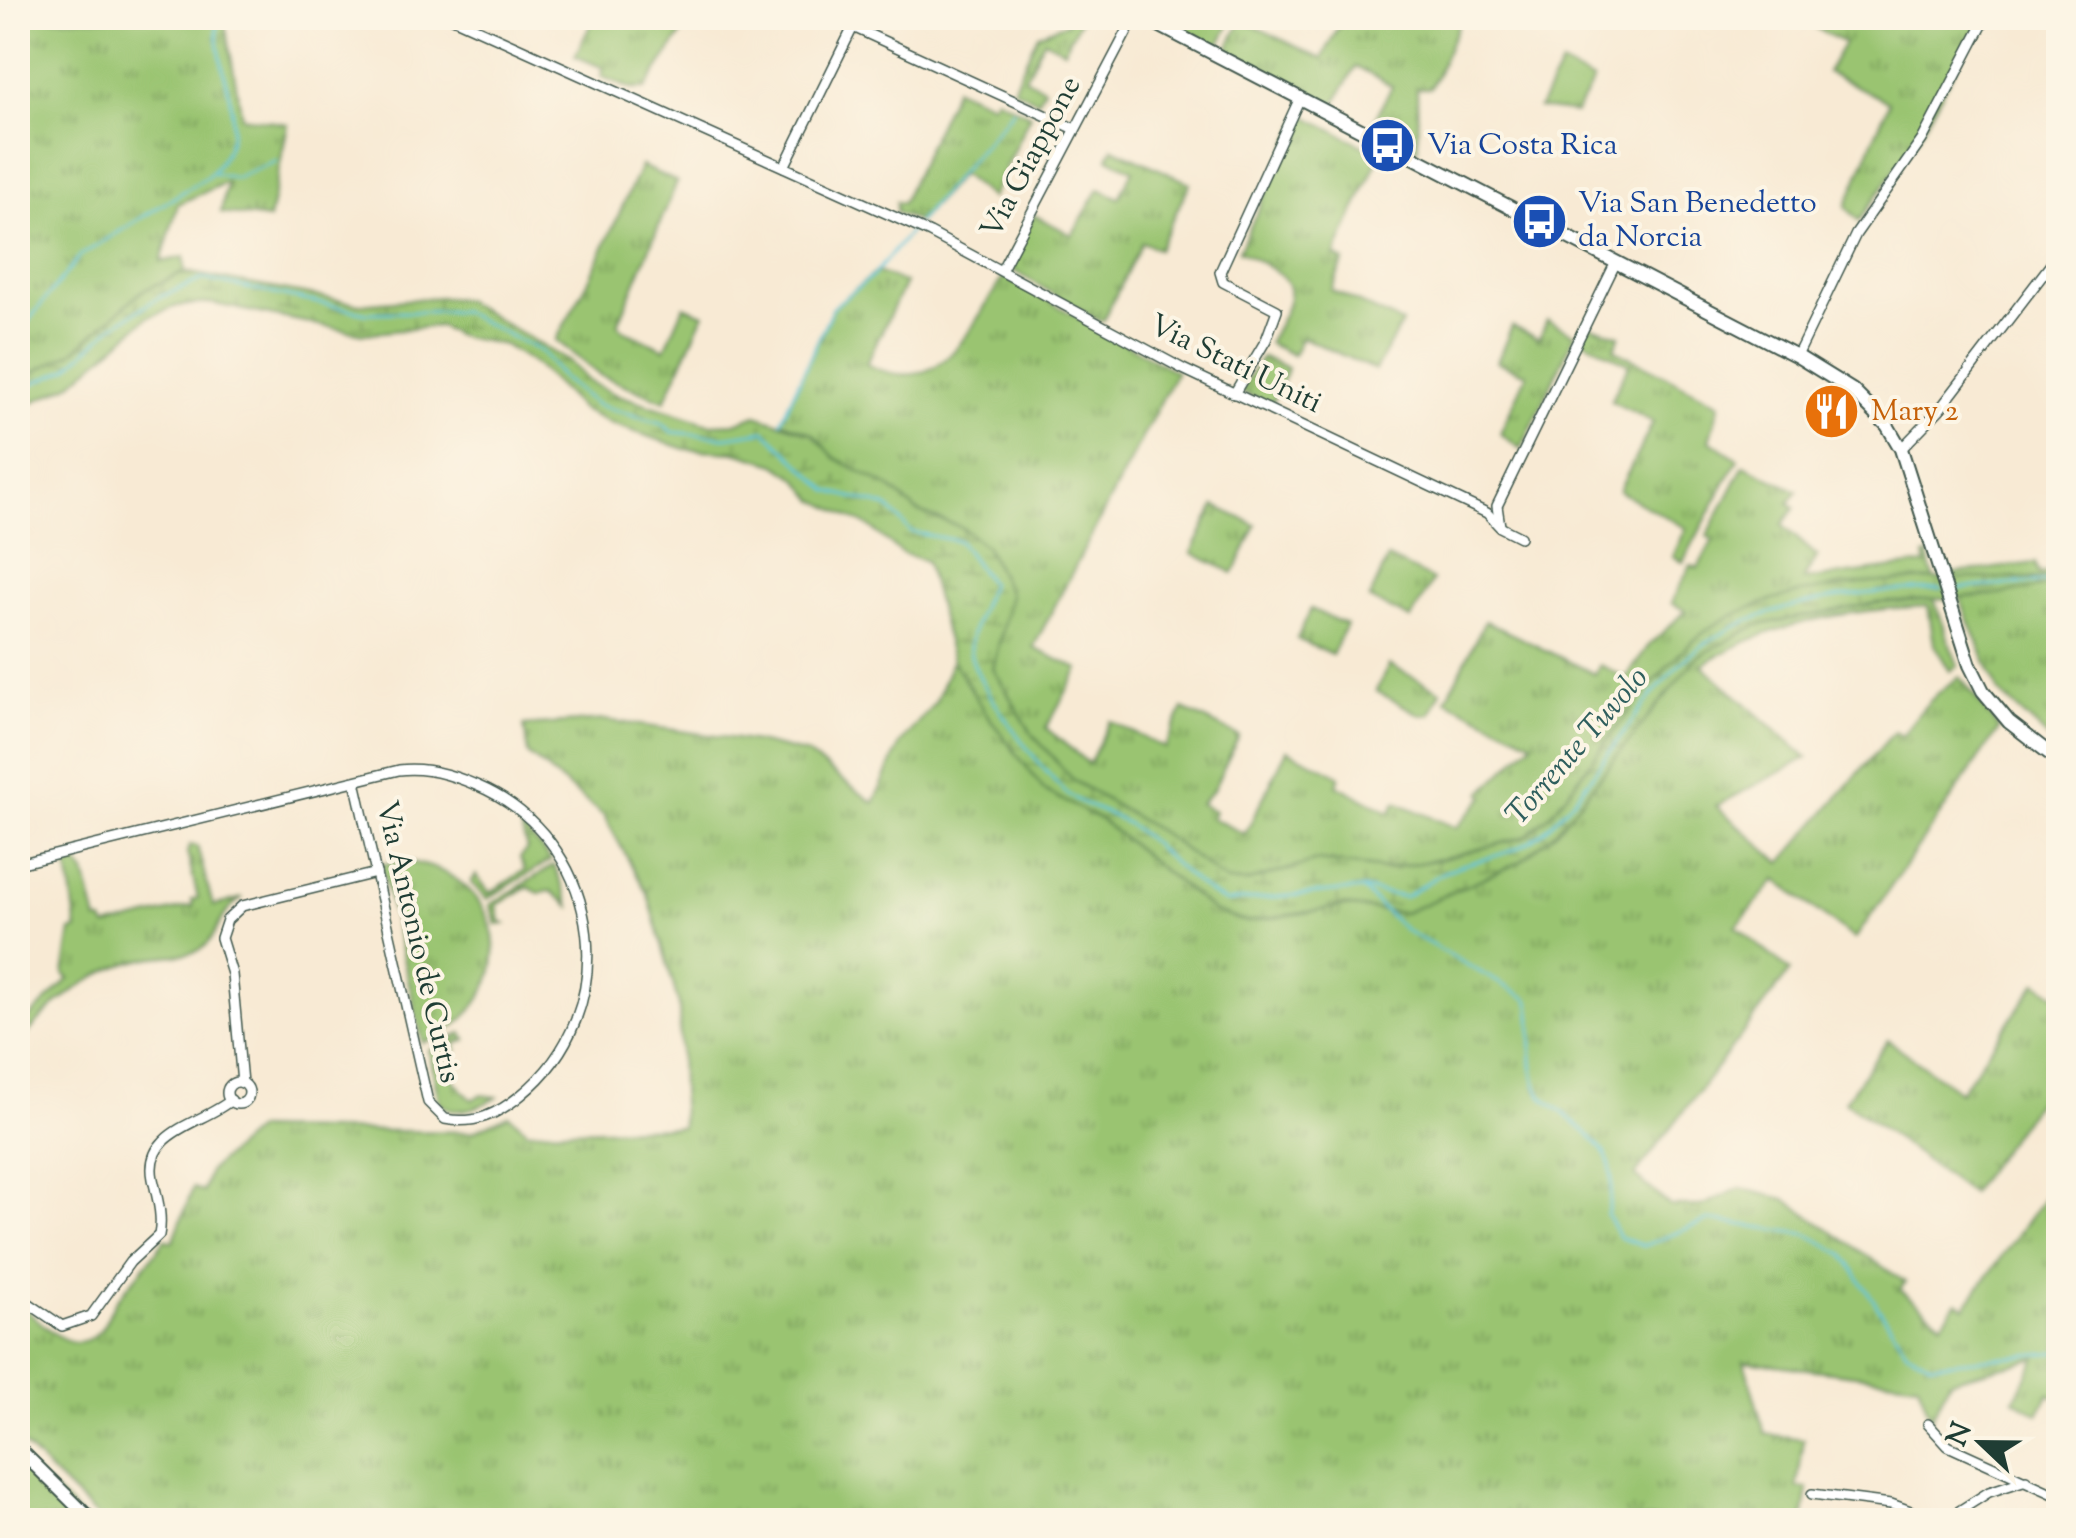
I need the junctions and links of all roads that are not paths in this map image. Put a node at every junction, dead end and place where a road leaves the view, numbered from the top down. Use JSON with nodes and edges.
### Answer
{"nodes":[{"id":1,"x":453,"y":18,"type":"edge"},
{"id":2,"x":1134,"y":18,"type":"edge"},
{"id":3,"x":1145,"y":18,"type":"edge"},
{"id":4,"x":1986,"y":18,"type":"edge"},
{"id":5,"x":1299,"y":100,"type":"junction"},
{"id":6,"x":1075,"y":129,"type":"junction"},
{"id":7,"x":784,"y":167,"type":"junction"},
{"id":8,"x":2058,"y":256,"type":"edge"},
{"id":9,"x":1616,"y":262,"type":"junction"},
{"id":10,"x":1002,"y":269,"type":"junction"},
{"id":11,"x":1798,"y":356,"type":"junction"},
{"id":12,"x":1234,"y":394,"type":"junction"},
{"id":13,"x":1901,"y":449,"type":"junction"},
{"id":14,"x":1498,"y":506,"type":"junction"},
{"id":15,"x":1487,"y":513,"type":"junction"},
{"id":16,"x":1500,"y":527,"type":"junction"},
{"id":17,"x":1520,"y":537,"type":"dead end"},
{"id":18,"x":2058,"y":760,"type":"edge"},
{"id":19,"x":355,"y":781,"type":"junction"},
{"id":20,"x":18,"y":864,"type":"edge"},
{"id":21,"x":376,"y":873,"type":"junction"},
{"id":22,"x":242,"y":1083,"type":"junction"},
{"id":23,"x":231,"y":1100,"type":"junction"},
{"id":24,"x":18,"y":1296,"type":"edge"},
{"id":25,"x":1928,"y":1424,"type":"dead end"},
{"id":26,"x":18,"y":1448,"type":"edge"},
{"id":27,"x":2026,"y":1480,"type":"junction"},
{"id":28,"x":1812,"y":1494,"type":"dead end"},
{"id":29,"x":2058,"y":1496,"type":"edge"},
{"id":30,"x":91,"y":1520,"type":"edge"},
{"id":31,"x":1935,"y":1520,"type":"edge"},
{"id":32,"x":1945,"y":1520,"type":"edge"}],
"edges":[{"from":1,"to":7,"type":"street"},
{"from":2,"to":6,"type":"street","name":"Via Giappone"},
{"from":3,"to":5,"type":"street"},
{"from":4,"to":11,"type":"street"},
{"from":5,"to":9,"type":"street"},
{"from":5,"to":12,"type":"street"},
{"from":6,"to":7,"type":"street"},
{"from":6,"to":10,"type":"street","name":"Via Giappone"},
{"from":7,"to":10,"type":"street","name":"Via Stati Uniti"},
{"from":8,"to":13,"type":"street"},
{"from":9,"to":11,"type":"street"},
{"from":9,"to":14,"type":"street"},
{"from":10,"to":12,"type":"street","name":"Via Stati Uniti"},
{"from":11,"to":13,"type":"street"},
{"from":12,"to":15,"type":"street","name":"Via Stati Uniti"},
{"from":13,"to":18,"type":"street"},
{"from":14,"to":15,"type":"street"},
{"from":14,"to":16,"type":"street"},
{"from":15,"to":16,"type":"street","name":"Via Stati Uniti"},
{"from":16,"to":17,"type":"street","name":"Via Stati Uniti"},
{"from":19,"to":20,"type":"street","name":"Via Antonio de Curtis"},
{"from":19,"to":21,"type":"street","name":"Via Antonio de Curtis"},
{"from":19,"to":21,"type":"street","name":"Via Antonio de Curtis"},
{"from":21,"to":22,"type":"street"},
{"from":22,"to":23,"type":"street"},
{"from":22,"to":23,"type":"street"},
{"from":23,"to":24,"type":"street"},
{"from":25,"to":27,"type":"street"},
{"from":26,"to":30,"type":"street"},
{"from":27,"to":29,"type":"street"},
{"from":27,"to":32,"type":"street"},
{"from":28,"to":31,"type":"street"}]}
